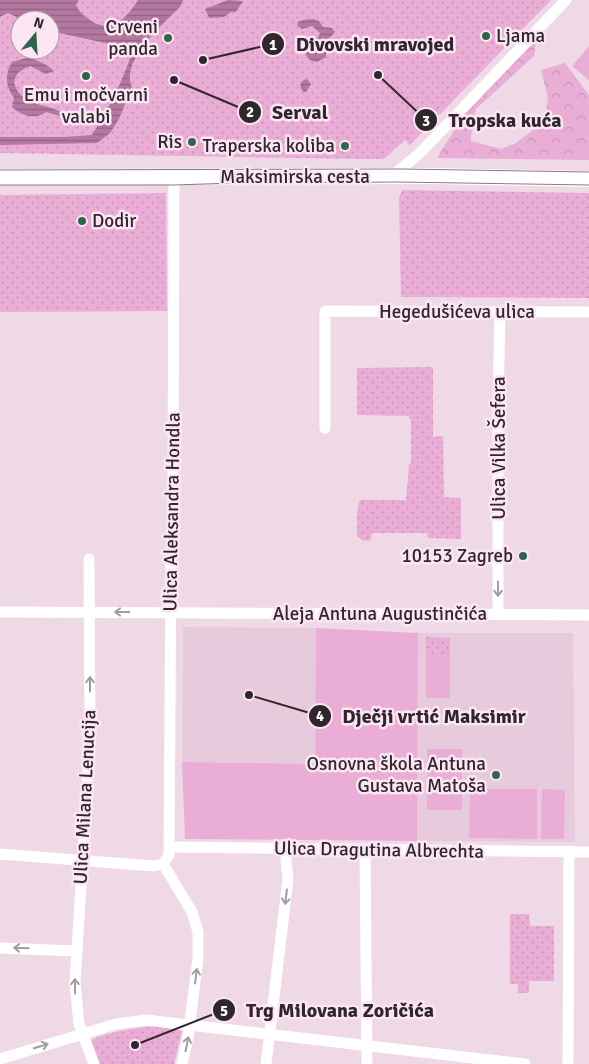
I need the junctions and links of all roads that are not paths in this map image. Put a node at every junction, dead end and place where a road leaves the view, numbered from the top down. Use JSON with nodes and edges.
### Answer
{"nodes":[{"id":1,"x":566,"y":0,"type":"edge"},
{"id":2,"x":419,"y":154,"type":"junction"},
{"id":3,"x":430,"y":176,"type":"junction"},
{"id":4,"x":0,"y":177,"type":"edge"},
{"id":5,"x":174,"y":177,"type":"junction"},
{"id":6,"x":391,"y":177,"type":"junction"},
{"id":7,"x":589,"y":179,"type":"edge"},
{"id":8,"x":500,"y":312,"type":"junction"},
{"id":9,"x":589,"y":312,"type":"edge"},
{"id":10,"x":325,"y":428,"type":"dead end"},
{"id":11,"x":89,"y":559,"type":"dead end"},
{"id":12,"x":0,"y":612,"type":"edge"},
{"id":13,"x":89,"y":612,"type":"junction"},
{"id":14,"x":171,"y":612,"type":"junction"},
{"id":15,"x":498,"y":614,"type":"junction"},
{"id":16,"x":589,"y":614,"type":"edge"},
{"id":17,"x":170,"y":847,"type":"junction"},
{"id":18,"x":285,"y":849,"type":"junction"},
{"id":19,"x":365,"y":850,"type":"junction"},
{"id":20,"x":569,"y":851,"type":"junction"},
{"id":21,"x":589,"y":852,"type":"edge"},
{"id":22,"x":0,"y":854,"type":"edge"},
{"id":23,"x":82,"y":860,"type":"junction"},
{"id":24,"x":163,"y":864,"type":"junction"},
{"id":25,"x":0,"y":948,"type":"edge"},
{"id":26,"x":76,"y":951,"type":"junction"},
{"id":27,"x":190,"y":1024,"type":"junction"},
{"id":28,"x":82,"y":1034,"type":"junction"},
{"id":29,"x":269,"y":1034,"type":"junction"},
{"id":30,"x":366,"y":1046,"type":"junction"},
{"id":31,"x":0,"y":1059,"type":"edge"},
{"id":32,"x":94,"y":1064,"type":"edge"},
{"id":33,"x":182,"y":1064,"type":"edge"},
{"id":34,"x":266,"y":1064,"type":"edge"},
{"id":35,"x":366,"y":1064,"type":"edge"},
{"id":36,"x":525,"y":1064,"type":"edge"},
{"id":37,"x":568,"y":1064,"type":"edge"}],
"edges":[{"from":1,"to":2,"type":"street"},
{"from":2,"to":3,"type":"street"},
{"from":2,"to":6,"type":"street"},
{"from":3,"to":6,"type":"main road","name":"Maksimirska cesta"},
{"from":3,"to":7,"type":"main road","name":"Maksimirska cesta"},
{"from":4,"to":5,"type":"main road","name":"Maksimirska cesta"},
{"from":5,"to":6,"type":"main road","name":"Maksimirska cesta"},
{"from":5,"to":14,"type":"street","name":"Ulica Aleksandra Hondla"},
{"from":8,"to":9,"type":"street","name":"Hegedušićeva ulica"},
{"from":8,"to":10,"type":"street","name":"Hegedušićeva ulica"},
{"from":8,"to":15,"type":"street","name":"Ulica Vilka Šefera","one_way":true},
{"from":11,"to":13,"type":"street","name":"Ulica Milana Lenucija"},
{"from":12,"to":13,"type":"street","name":"Aleja Antuna Augustinčića"},
{"from":14,"to":13,"type":"street","name":"Aleja Antuna Augustinčića","one_way":true},
{"from":23,"to":13,"type":"street","name":"Ulica Milana Lenucija","one_way":true},
{"from":14,"to":15,"type":"street","name":"Aleja Antuna Augustinčića"},
{"from":14,"to":17,"type":"street","name":"Ulica Aleksandra Hondla"},
{"from":15,"to":16,"type":"street","name":"Aleja Antuna Augustinčića"},
{"from":17,"to":18,"type":"street","name":"Ulica Dragutina Albrechta"},
{"from":17,"to":24,"type":"street"},
{"from":18,"to":19,"type":"street","name":"Ulica Dragutina Albrechta"},
{"from":18,"to":29,"type":"street","one_way":true},
{"from":19,"to":20,"type":"street","name":"Ulica Dragutina Albrechta"},
{"from":19,"to":30,"type":"street"},
{"from":20,"to":21,"type":"street","name":"Ulica Dragutina Albrechta"},
{"from":20,"to":37,"type":"street"},
{"from":22,"to":23,"type":"street"},
{"from":23,"to":24,"type":"street"},
{"from":23,"to":26,"type":"street","name":"Ulica Milana Lenucija"},
{"from":27,"to":24,"type":"street","one_way":true},
{"from":26,"to":25,"type":"street","one_way":true},
{"from":28,"to":26,"type":"street","name":"Ulica Milana Lenucija","one_way":true},
{"from":27,"to":28,"type":"street"},
{"from":27,"to":29,"type":"street"},
{"from":33,"to":27,"type":"street","one_way":true},
{"from":31,"to":28,"type":"street","one_way":true},
{"from":28,"to":32,"type":"street","name":"Ulica Milana Lenucija"},
{"from":29,"to":30,"type":"street"},
{"from":29,"to":34,"type":"street"},
{"from":30,"to":35,"type":"street"},
{"from":30,"to":36,"type":"street"}]}
